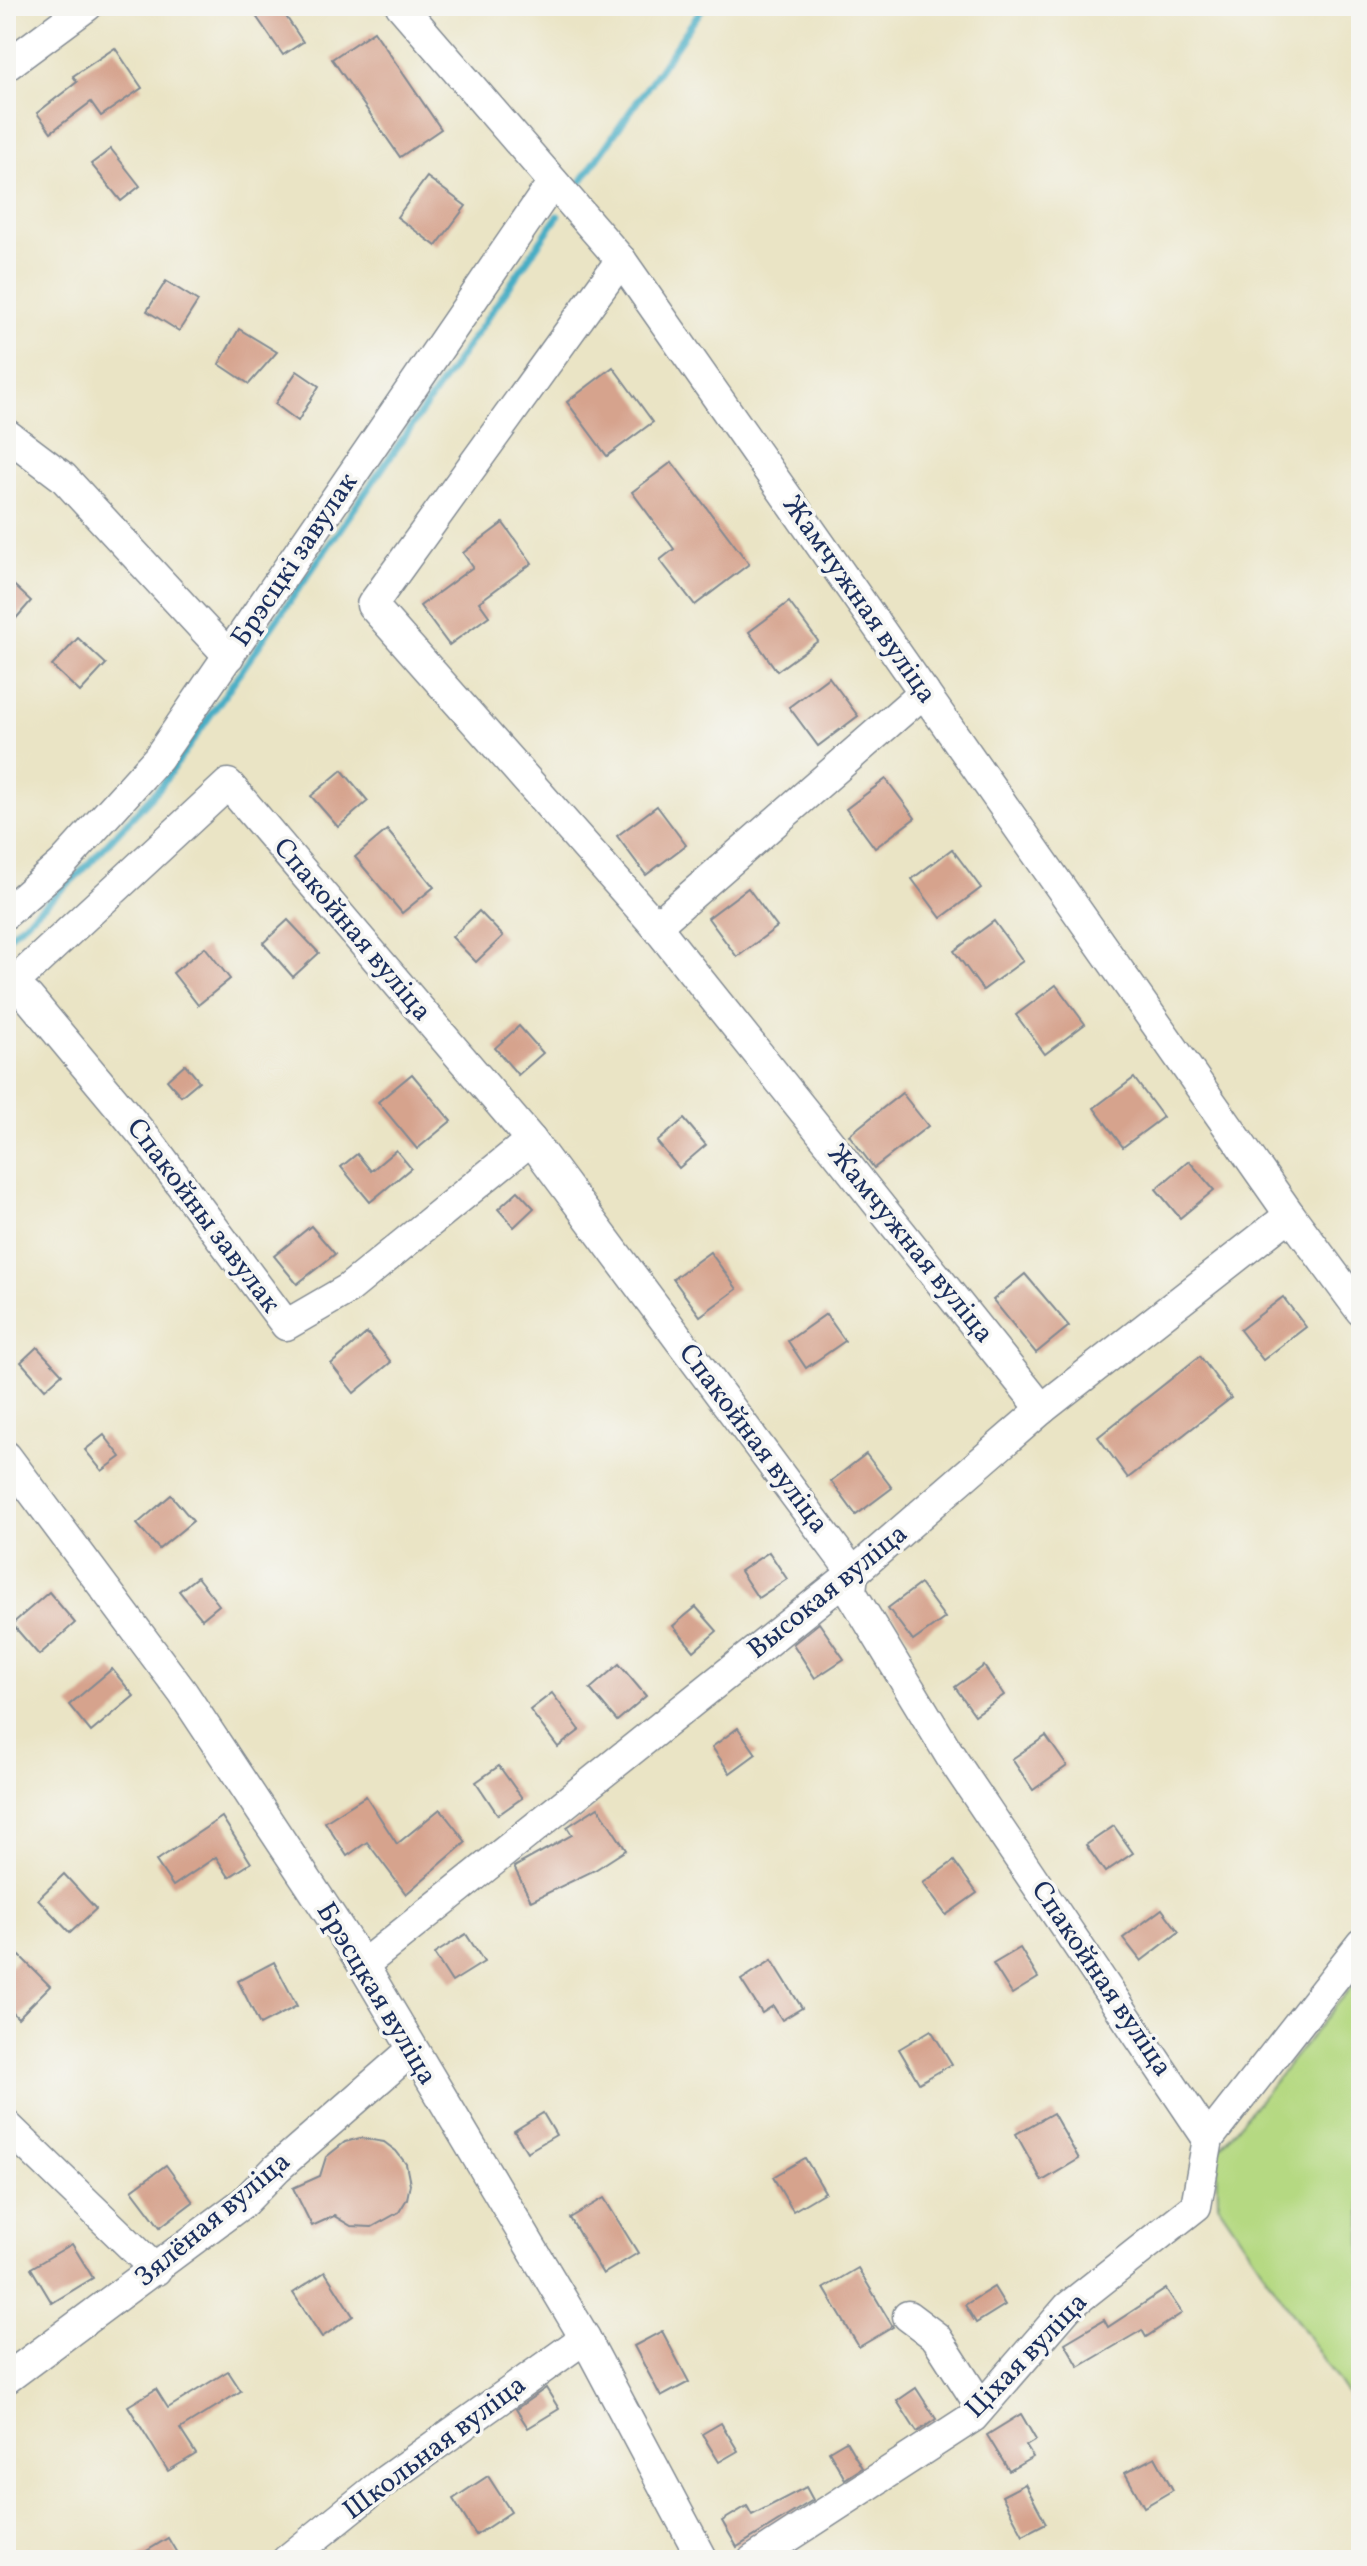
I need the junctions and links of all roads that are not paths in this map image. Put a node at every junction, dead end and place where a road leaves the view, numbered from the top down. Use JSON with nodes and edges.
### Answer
{"nodes":[{"id":1,"x":87,"y":6,"type":"edge"},
{"id":2,"x":401,"y":6,"type":"edge"},
{"id":3,"x":6,"y":66,"type":"edge"},
{"id":4,"x":553,"y":182,"type":"junction"},
{"id":5,"x":621,"y":260,"type":"junction"},
{"id":6,"x":6,"y":434,"type":"edge"},
{"id":7,"x":229,"y":656,"type":"junction"},
{"id":8,"x":924,"y":692,"type":"junction"},
{"id":9,"x":228,"y":784,"type":"joint"},
{"id":10,"x":6,"y":913,"type":"edge"},
{"id":11,"x":656,"y":926,"type":"junction"},
{"id":12,"x":10,"y":987,"type":"edge"},
{"id":13,"x":531,"y":1140,"type":"junction"},
{"id":14,"x":1290,"y":1215,"type":"junction"},
{"id":15,"x":1361,"y":1311,"type":"edge"},
{"id":16,"x":1042,"y":1409,"type":"junction"},
{"id":17,"x":6,"y":1456,"type":"edge"},
{"id":18,"x":853,"y":1573,"type":"junction"},
{"id":19,"x":1361,"y":1944,"type":"edge"},
{"id":20,"x":363,"y":1965,"type":"junction"},
{"id":21,"x":411,"y":2051,"type":"junction"},
{"id":22,"x":6,"y":2125,"type":"edge"},
{"id":23,"x":1208,"y":2139,"type":"junction"},
{"id":24,"x":156,"y":2270,"type":"junction"},
{"id":25,"x":908,"y":2316,"type":"dead end"},
{"id":26,"x":585,"y":2338,"type":"junction"},
{"id":27,"x":6,"y":2379,"type":"edge"},
{"id":28,"x":981,"y":2407,"type":"junction"},
{"id":29,"x":287,"y":2560,"type":"edge"},
{"id":30,"x":703,"y":2560,"type":"edge"},
{"id":31,"x":753,"y":2560,"type":"edge"}],
"edges":[{"from":1,"to":3,"type":"street"},
{"from":2,"to":4,"type":"street","name":"Жамчужная вуліца"},
{"from":4,"to":5,"type":"street","name":"Жамчужная вуліца"},
{"from":4,"to":7,"type":"street","name":"Брэсцкі завулак"},
{"from":5,"to":8,"type":"street","name":"Жамчужная вуліца"},
{"from":5,"to":11,"type":"street","name":"Жамчужная вуліца"},
{"from":6,"to":7,"type":"street"},
{"from":7,"to":10,"type":"street","name":"Брэсцкі завулак"},
{"from":8,"to":11,"type":"street"},
{"from":8,"to":14,"type":"street","name":"Жамчужная вуліца"},
{"from":9,"to":12,"type":"street","name":"Спакойны завулак"},
{"from":9,"to":13,"type":"street","name":"Спакойная вуліца"},
{"from":11,"to":16,"type":"street","name":"Жамчужная вуліца"},
{"from":12,"to":13,"type":"street","name":"Спакойны завулак"},
{"from":13,"to":18,"type":"street","name":"Спакойная вуліца"},
{"from":14,"to":15,"type":"street","name":"Жамчужная вуліца"},
{"from":14,"to":16,"type":"street","name":"Высокая вуліца"},
{"from":16,"to":18,"type":"street","name":"Высокая вуліца"},
{"from":17,"to":20,"type":"street","name":"Брэсцкая вуліца"},
{"from":18,"to":20,"type":"street","name":"Высокая вуліца"},
{"from":18,"to":23,"type":"street","name":"Спакойная вуліца"},
{"from":19,"to":23,"type":"street"},
{"from":20,"to":21,"type":"street","name":"Брэсцкая вуліца"},
{"from":21,"to":24,"type":"street","name":"Зялёная вуліца"},
{"from":21,"to":26,"type":"street","name":"Брэсцкая вуліца"},
{"from":22,"to":24,"type":"street"},
{"from":23,"to":28,"type":"street","name":"Ціхая вуліца"},
{"from":24,"to":27,"type":"street","name":"Зялёная вуліца"},
{"from":25,"to":28,"type":"street"},
{"from":26,"to":29,"type":"street","name":"Школьная вуліца"},
{"from":26,"to":30,"type":"street","name":"Брэсцкая вуліца"},
{"from":28,"to":31,"type":"street","name":"Ціхая вуліца"}]}
